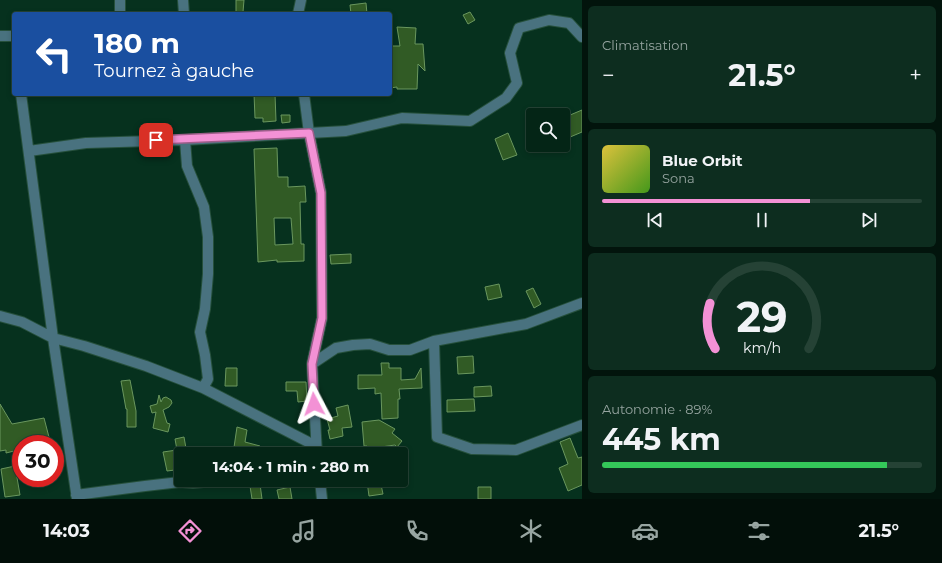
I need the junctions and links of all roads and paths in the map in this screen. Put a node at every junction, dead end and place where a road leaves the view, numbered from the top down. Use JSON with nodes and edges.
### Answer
{"nodes":[{"id":1,"x":120,"y":0,"type":"edge"},
{"id":2,"x":183,"y":0,"type":"edge"},
{"id":3,"x":301,"y":0,"type":"edge"},
{"id":4,"x":120,"y":12,"type":"edge"},
{"id":5,"x":184,"y":12,"type":"edge"},
{"id":6,"x":298,"y":12,"type":"edge"},
{"id":7,"x":0,"y":36,"type":"edge"},
{"id":8,"x":582,"y":37,"type":"edge"},
{"id":9,"x":12,"y":38,"type":"edge"},
{"id":10,"x":21,"y":96,"type":"edge"},
{"id":11,"x":304,"y":96,"type":"edge"},
{"id":12,"x":309,"y":133,"type":"junction"},
{"id":13,"x":184,"y":140,"type":"junction"},
{"id":14,"x":29,"y":151,"type":"junction"},
{"id":15,"x":582,"y":303,"type":"edge"},
{"id":16,"x":0,"y":316,"type":"edge"},
{"id":17,"x":53,"y":338,"type":"junction"},
{"id":18,"x":434,"y":341,"type":"junction"},
{"id":19,"x":312,"y":364,"type":"junction"},
{"id":20,"x":203,"y":388,"type":"junction"},
{"id":21,"x":582,"y":425,"type":"edge"},
{"id":22,"x":311,"y":447,"type":"edge"},
{"id":23,"x":316,"y":447,"type":"edge"},
{"id":24,"x":174,"y":483,"type":"edge"},
{"id":25,"x":321,"y":487,"type":"edge"},
{"id":26,"x":77,"y":497,"type":"edge"},
{"id":27,"x":322,"y":499,"type":"edge"}],
"edges":[{"from":1,"to":4,"type":"street"},
{"from":2,"to":5,"type":"street"},
{"from":3,"to":6,"type":"street"},
{"from":7,"to":9,"type":"street"},
{"from":8,"to":12,"type":"street"},
{"from":10,"to":14,"type":"street"},
{"from":11,"to":12,"type":"street"},
{"from":12,"to":13,"type":"street"},
{"from":12,"to":19,"type":"street"},
{"from":13,"to":14,"type":"street"},
{"from":13,"to":20,"type":"street"},
{"from":14,"to":17,"type":"street"},
{"from":15,"to":18,"type":"street"},
{"from":16,"to":17,"type":"street"},
{"from":17,"to":20,"type":"street"},
{"from":17,"to":26,"type":"street"},
{"from":18,"to":19,"type":"street"},
{"from":18,"to":21,"type":"street"},
{"from":19,"to":23,"type":"street"},
{"from":20,"to":22,"type":"street"},
{"from":24,"to":26,"type":"street"},
{"from":25,"to":27,"type":"street"}]}
